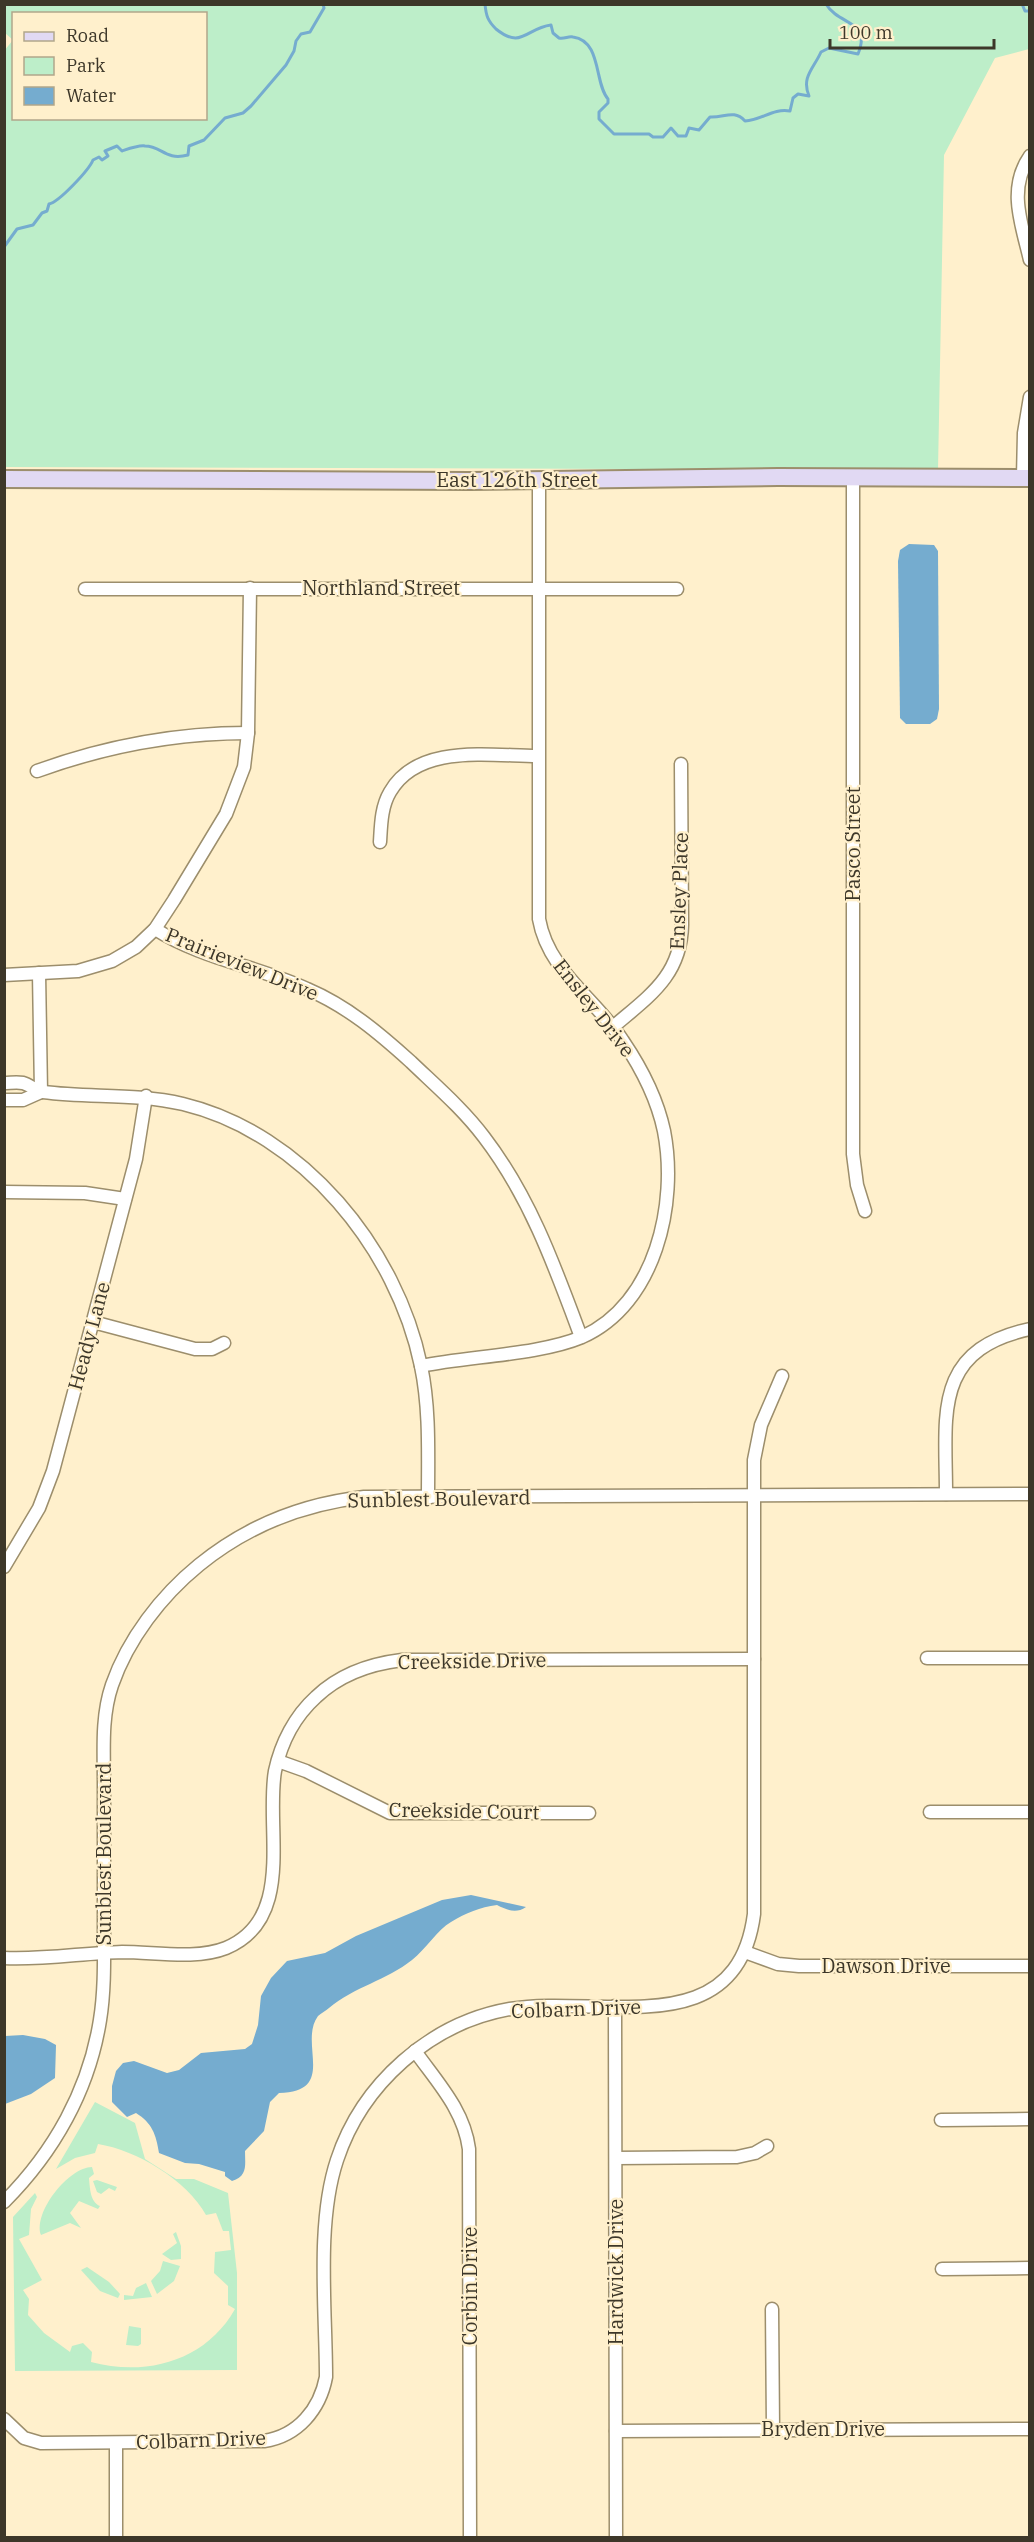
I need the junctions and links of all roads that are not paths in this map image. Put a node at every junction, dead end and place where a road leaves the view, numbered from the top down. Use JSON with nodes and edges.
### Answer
{"nodes":[{"id":1,"x":1029,"y":156,"type":"edge"},
{"id":2,"x":1029,"y":260,"type":"edge"},
{"id":3,"x":1029,"y":397,"type":"edge"},
{"id":4,"x":853,"y":477,"type":"junction"},
{"id":5,"x":1026,"y":477,"type":"edge"},
{"id":6,"x":4,"y":478,"type":"edge"},
{"id":7,"x":539,"y":480,"type":"junction"},
{"id":8,"x":250,"y":588,"type":"junction"},
{"id":9,"x":537,"y":588,"type":"junction"},
{"id":10,"x":85,"y":589,"type":"dead end"},
{"id":11,"x":677,"y":589,"type":"dead end"},
{"id":12,"x":248,"y":733,"type":"junction"},
{"id":13,"x":537,"y":756,"type":"junction"},
{"id":14,"x":681,"y":764,"type":"dead end"},
{"id":15,"x":37,"y":771,"type":"dead end"},
{"id":16,"x":380,"y":842,"type":"dead end"},
{"id":17,"x":155,"y":929,"type":"junction"},
{"id":18,"x":39,"y":974,"type":"junction"},
{"id":19,"x":4,"y":975,"type":"edge"},
{"id":20,"x":613,"y":1027,"type":"junction"},
{"id":21,"x":4,"y":1083,"type":"edge"},
{"id":22,"x":41,"y":1092,"type":"junction"},
{"id":23,"x":146,"y":1096,"type":"junction"},
{"id":24,"x":4,"y":1100,"type":"edge"},
{"id":25,"x":4,"y":1192,"type":"edge"},
{"id":26,"x":125,"y":1199,"type":"junction"},
{"id":27,"x":866,"y":1211,"type":"dead end"},
{"id":28,"x":93,"y":1322,"type":"junction"},
{"id":29,"x":1029,"y":1329,"type":"edge"},
{"id":30,"x":581,"y":1337,"type":"junction"},
{"id":31,"x":224,"y":1343,"type":"dead end"},
{"id":32,"x":421,"y":1365,"type":"junction"},
{"id":33,"x":782,"y":1376,"type":"dead end"},
{"id":34,"x":946,"y":1494,"type":"junction"},
{"id":35,"x":1029,"y":1494,"type":"edge"},
{"id":36,"x":753,"y":1495,"type":"junction"},
{"id":37,"x":428,"y":1498,"type":"junction"},
{"id":38,"x":4,"y":1567,"type":"edge"},
{"id":39,"x":927,"y":1658,"type":"dead end"},
{"id":40,"x":1029,"y":1658,"type":"edge"},
{"id":41,"x":754,"y":1659,"type":"junction"},
{"id":42,"x":278,"y":1761,"type":"junction"},
{"id":43,"x":930,"y":1812,"type":"dead end"},
{"id":44,"x":1029,"y":1812,"type":"edge"},
{"id":45,"x":589,"y":1813,"type":"dead end"},
{"id":46,"x":745,"y":1952,"type":"junction"},
{"id":47,"x":104,"y":1953,"type":"junction"},
{"id":48,"x":4,"y":1958,"type":"edge"},
{"id":49,"x":1029,"y":1966,"type":"edge"},
{"id":50,"x":615,"y":2006,"type":"junction"},
{"id":51,"x":415,"y":2051,"type":"junction"},
{"id":52,"x":1029,"y":2119,"type":"edge"},
{"id":53,"x":941,"y":2120,"type":"dead end"},
{"id":54,"x":767,"y":2146,"type":"dead end"},
{"id":55,"x":616,"y":2158,"type":"junction"},
{"id":56,"x":4,"y":2202,"type":"edge"},
{"id":57,"x":1029,"y":2268,"type":"edge"},
{"id":58,"x":942,"y":2269,"type":"dead end"},
{"id":59,"x":772,"y":2309,"type":"dead end"},
{"id":60,"x":4,"y":2419,"type":"edge"},
{"id":61,"x":773,"y":2429,"type":"junction"},
{"id":62,"x":1029,"y":2429,"type":"edge"},
{"id":63,"x":616,"y":2431,"type":"junction"},
{"id":64,"x":116,"y":2443,"type":"junction"},
{"id":65,"x":116,"y":2538,"type":"edge"},
{"id":66,"x":470,"y":2538,"type":"edge"},
{"id":67,"x":616,"y":2538,"type":"edge"}],
"edges":[{"from":1,"to":2,"type":"street"},
{"from":3,"to":5,"type":"street"},
{"from":4,"to":5,"type":"main road","name":"East 126th Street"},
{"from":4,"to":7,"type":"main road","name":"East 126th Street"},
{"from":4,"to":27,"type":"street","name":"Pasco Street"},
{"from":6,"to":7,"type":"main road","name":"East 126th Street"},
{"from":7,"to":9,"type":"street","name":"Ensley Drive"},
{"from":8,"to":9,"type":"street","name":"Northland Street"},
{"from":8,"to":10,"type":"street","name":"Northland Street"},
{"from":8,"to":12,"type":"street"},
{"from":9,"to":11,"type":"street","name":"Northland Street"},
{"from":9,"to":13,"type":"street","name":"Ensley Drive"},
{"from":12,"to":15,"type":"street"},
{"from":12,"to":17,"type":"street"},
{"from":13,"to":16,"type":"street"},
{"from":13,"to":20,"type":"street","name":"Ensley Drive"},
{"from":14,"to":20,"type":"street","name":"Ensley Place"},
{"from":17,"to":18,"type":"street"},
{"from":17,"to":30,"type":"street","name":"Prairieview Drive"},
{"from":18,"to":19,"type":"street"},
{"from":18,"to":22,"type":"street"},
{"from":20,"to":30,"type":"street","name":"Ensley Drive"},
{"from":21,"to":22,"type":"street"},
{"from":22,"to":23,"type":"street"},
{"from":22,"to":24,"type":"street"},
{"from":23,"to":26,"type":"street","name":"Heady Lane"},
{"from":23,"to":32,"type":"street"},
{"from":25,"to":26,"type":"street"},
{"from":26,"to":28,"type":"street","name":"Heady Lane"},
{"from":28,"to":31,"type":"street"},
{"from":28,"to":38,"type":"street","name":"Heady Lane"},
{"from":29,"to":34,"type":"street"},
{"from":30,"to":32,"type":"street","name":"Ensley Drive"},
{"from":32,"to":37,"type":"street"},
{"from":33,"to":36,"type":"street","name":"Colbarn Drive"},
{"from":34,"to":35,"type":"street","name":"Sunblest Boulevard"},
{"from":34,"to":36,"type":"street","name":"Sunblest Boulevard"},
{"from":36,"to":37,"type":"street","name":"Sunblest Boulevard"},
{"from":36,"to":41,"type":"street","name":"Colbarn Drive"},
{"from":37,"to":47,"type":"street","name":"Sunblest Boulevard"},
{"from":39,"to":40,"type":"street"},
{"from":41,"to":42,"type":"street","name":"Creekside Drive"},
{"from":41,"to":46,"type":"street","name":"Colbarn Drive"},
{"from":42,"to":45,"type":"street","name":"Creekside Court"},
{"from":42,"to":47,"type":"street","name":"Creekside Drive"},
{"from":43,"to":44,"type":"street"},
{"from":46,"to":49,"type":"street","name":"Dawson Drive"},
{"from":46,"to":50,"type":"street","name":"Colbarn Drive"},
{"from":47,"to":48,"type":"street","name":"Creekside Drive"},
{"from":47,"to":56,"type":"street","name":"Sunblest Boulevard"},
{"from":50,"to":51,"type":"street","name":"Colbarn Drive"},
{"from":50,"to":55,"type":"street","name":"Hardwick Drive"},
{"from":51,"to":64,"type":"street","name":"Colbarn Drive"},
{"from":51,"to":66,"type":"street","name":"Corbin Drive"},
{"from":52,"to":53,"type":"street"},
{"from":54,"to":55,"type":"street"},
{"from":55,"to":63,"type":"street","name":"Hardwick Drive"},
{"from":57,"to":58,"type":"street"},
{"from":59,"to":61,"type":"street"},
{"from":60,"to":64,"type":"street"},
{"from":61,"to":62,"type":"street","name":"Bryden Drive"},
{"from":61,"to":63,"type":"street","name":"Bryden Drive"},
{"from":63,"to":67,"type":"street","name":"Hardwick Drive"},
{"from":64,"to":65,"type":"street","name":"Colbarn Drive"}]}
